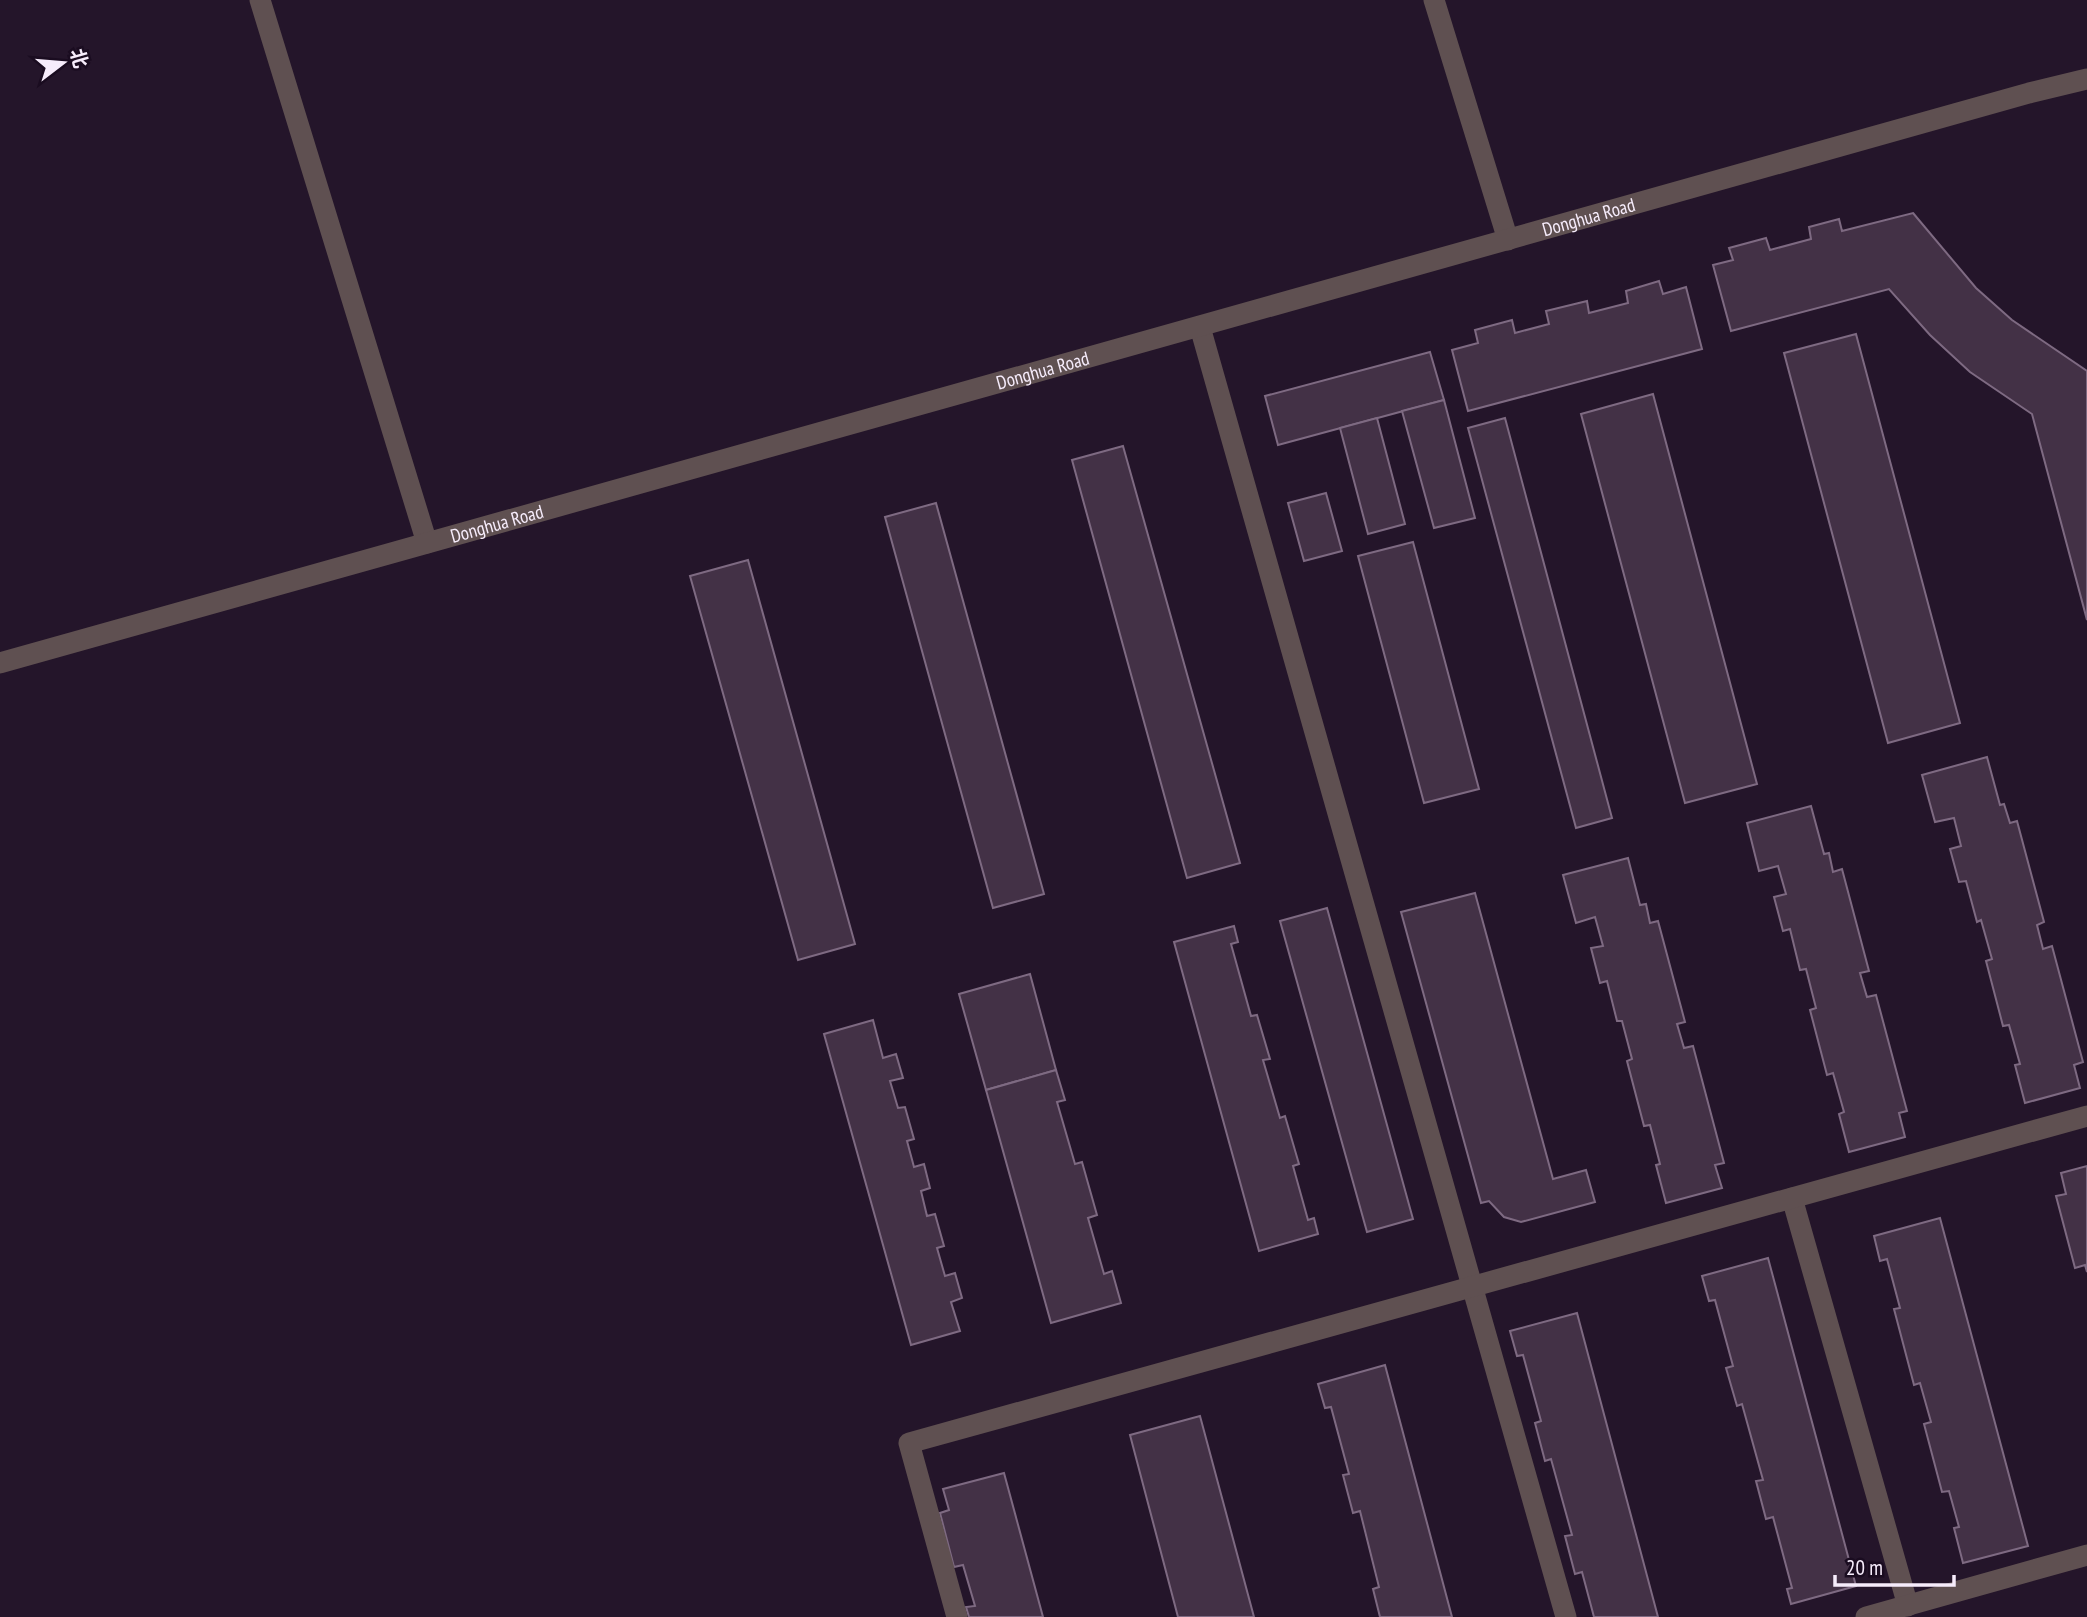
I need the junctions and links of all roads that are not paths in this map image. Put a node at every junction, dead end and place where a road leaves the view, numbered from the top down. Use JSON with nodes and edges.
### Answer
{"nodes":[{"id":1,"x":260,"y":0,"type":"edge"},
{"id":2,"x":1434,"y":0,"type":"edge"},
{"id":3,"x":2087,"y":79,"type":"edge"},
{"id":4,"x":1508,"y":240,"type":"junction"},
{"id":5,"x":1200,"y":327,"type":"junction"},
{"id":6,"x":427,"y":544,"type":"junction"},
{"id":7,"x":0,"y":663,"type":"edge"},
{"id":8,"x":2087,"y":1116,"type":"edge"},
{"id":9,"x":1792,"y":1198,"type":"junction"},
{"id":10,"x":1472,"y":1287,"type":"junction"},
{"id":11,"x":2087,"y":1555,"type":"edge"},
{"id":12,"x":1897,"y":1611,"type":"edge"},
{"id":13,"x":957,"y":1617,"type":"edge"},
{"id":14,"x":1566,"y":1617,"type":"edge"},
{"id":15,"x":1866,"y":1617,"type":"edge"}],
"edges":[{"from":1,"to":6,"type":"street"},
{"from":2,"to":4,"type":"street"},
{"from":3,"to":4,"type":"street","name":"Donghua Road"},
{"from":4,"to":5,"type":"street","name":"Donghua Road"},
{"from":5,"to":6,"type":"street","name":"Donghua Road"},
{"from":5,"to":10,"type":"street"},
{"from":6,"to":7,"type":"street","name":"Donghua Road"},
{"from":8,"to":9,"type":"street"},
{"from":9,"to":10,"type":"street"},
{"from":9,"to":12,"type":"street"},
{"from":10,"to":13,"type":"street"},
{"from":10,"to":14,"type":"street"},
{"from":11,"to":12,"type":"street"},
{"from":12,"to":15,"type":"street"}]}
